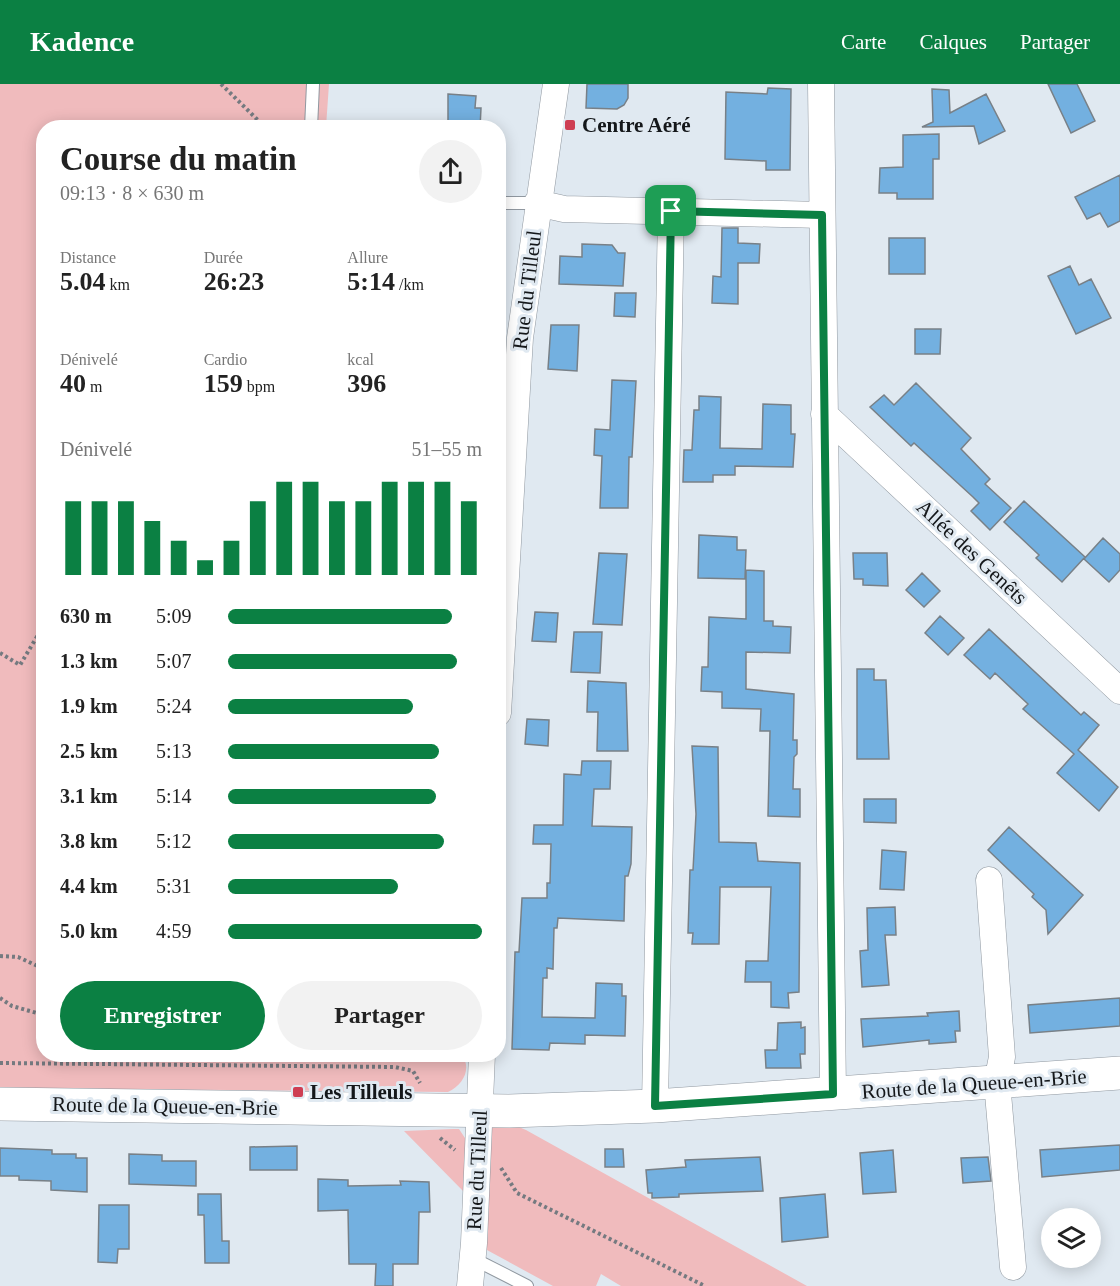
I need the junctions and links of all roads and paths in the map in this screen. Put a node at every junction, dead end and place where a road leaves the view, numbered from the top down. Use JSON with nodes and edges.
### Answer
{"nodes":[{"id":1,"x":221,"y":84,"type":"edge"},
{"id":2,"x":313,"y":84,"type":"edge"},
{"id":3,"x":556,"y":84,"type":"edge"},
{"id":4,"x":821,"y":84,"type":"edge"},
{"id":5,"x":258,"y":120,"type":"edge"},
{"id":6,"x":311,"y":120,"type":"edge"},
{"id":7,"x":506,"y":203,"type":"edge"},
{"id":8,"x":537,"y":203,"type":"junction"},
{"id":9,"x":671,"y":211,"type":"junction"},
{"id":10,"x":822,"y":215,"type":"junction"},
{"id":11,"x":824,"y":414,"type":"junction"},
{"id":12,"x":506,"y":517,"type":"edge"},
{"id":13,"x":36,"y":638,"type":"edge"},
{"id":14,"x":0,"y":653,"type":"edge"},
{"id":15,"x":1120,"y":691,"type":"edge"},
{"id":16,"x":989,"y":880,"type":"dead end"},
{"id":17,"x":0,"y":956,"type":"edge"},
{"id":18,"x":36,"y":965,"type":"edge"},
{"id":19,"x":0,"y":998,"type":"edge"},
{"id":20,"x":36,"y":1013,"type":"edge"},
{"id":21,"x":482,"y":1062,"type":"edge"},
{"id":22,"x":0,"y":1063,"type":"edge"},
{"id":23,"x":1120,"y":1073,"type":"edge"},
{"id":24,"x":998,"y":1082,"type":"junction"},
{"id":25,"x":424,"y":1091,"type":"dead end"},
{"id":26,"x":833,"y":1094,"type":"junction"},
{"id":27,"x":0,"y":1104,"type":"edge"},
{"id":28,"x":655,"y":1106,"type":"junction"},
{"id":29,"x":480,"y":1111,"type":"junction"},
{"id":30,"x":434,"y":1135,"type":"dead end"},
{"id":31,"x":478,"y":1158,"type":"junction"},
{"id":32,"x":472,"y":1258,"type":"junction"},
{"id":33,"x":1013,"y":1267,"type":"dead end"},
{"id":34,"x":470,"y":1286,"type":"edge"},
{"id":35,"x":527,"y":1286,"type":"edge"},
{"id":36,"x":705,"y":1286,"type":"edge"}],
"edges":[{"from":1,"to":5,"type":"path"},
{"from":2,"to":6,"type":"lane"},
{"from":3,"to":8,"type":"street","name":"Rue du Tilleul"},
{"from":4,"to":10,"type":"street"},
{"from":7,"to":8,"type":"lane"},
{"from":8,"to":9,"type":"street"},
{"from":8,"to":12,"type":"street","name":"Rue du Tilleul"},
{"from":9,"to":10,"type":"street"},
{"from":9,"to":28,"type":"street"},
{"from":10,"to":11,"type":"street"},
{"from":11,"to":15,"type":"street","name":"Allée des Genêts"},
{"from":11,"to":26,"type":"street"},
{"from":13,"to":14,"type":"path"},
{"from":16,"to":24,"type":"street"},
{"from":17,"to":18,"type":"path"},
{"from":19,"to":20,"type":"path"},
{"from":21,"to":29,"type":"street","name":"Rue du Tilleul"},
{"from":22,"to":25,"type":"path"},
{"from":23,"to":24,"type":"main road","name":"Route de la Queue-en-Brie"},
{"from":24,"to":26,"type":"main road","name":"Route de la Queue-en-Brie"},
{"from":24,"to":33,"type":"street"},
{"from":26,"to":28,"type":"main road","name":"Route de la Queue-en-Brie"},
{"from":27,"to":29,"type":"main road","name":"Route de la Queue-en-Brie"},
{"from":28,"to":29,"type":"main road","name":"Route de la Queue-en-Brie"},
{"from":29,"to":31,"type":"street","name":"Rue du Tilleul"},
{"from":30,"to":31,"type":"path"},
{"from":31,"to":32,"type":"street","name":"Rue du Tilleul"},
{"from":31,"to":36,"type":"path"},
{"from":32,"to":34,"type":"street","name":"Rue du Tilleul"},
{"from":32,"to":35,"type":"lane"}]}
